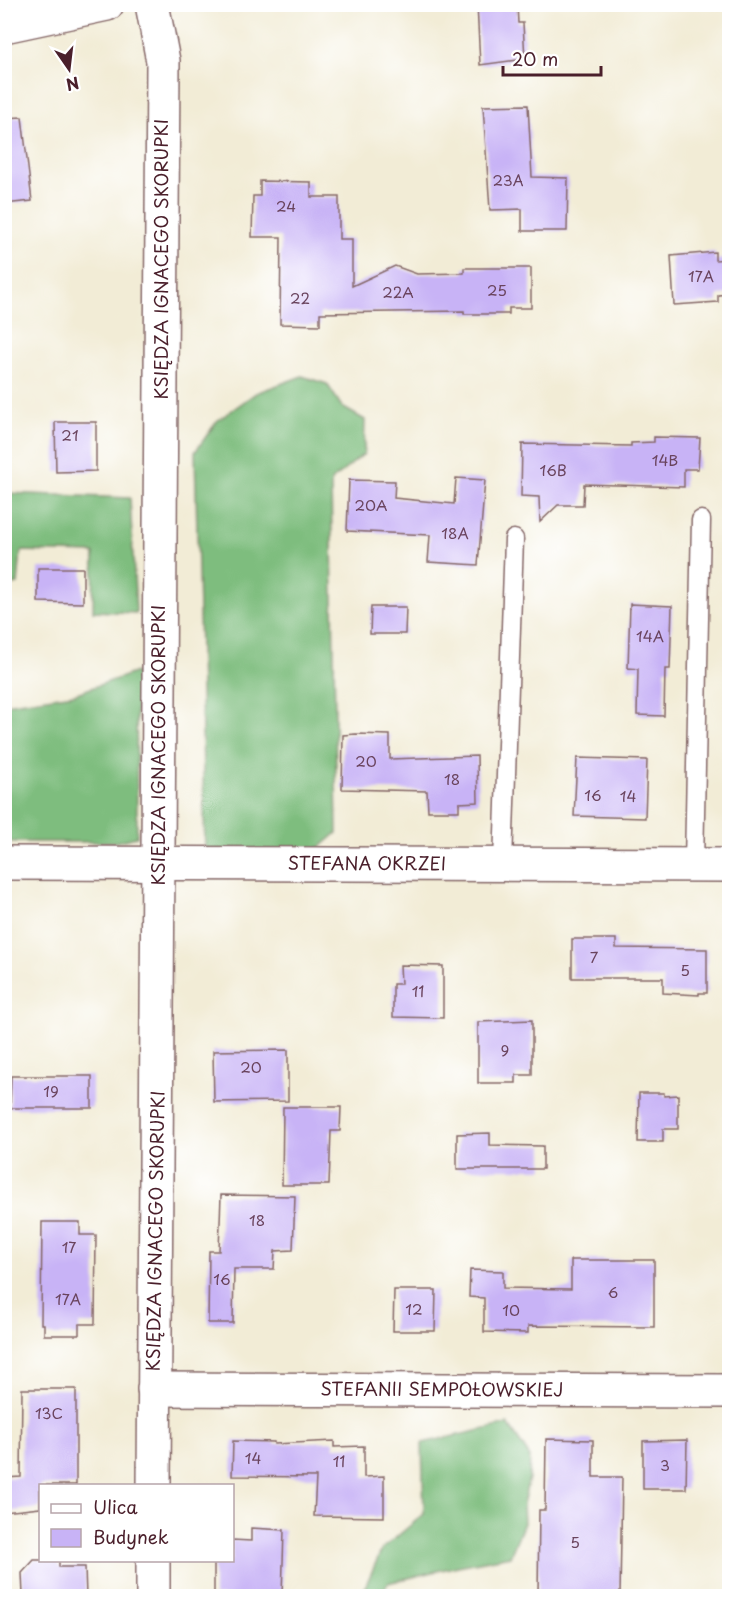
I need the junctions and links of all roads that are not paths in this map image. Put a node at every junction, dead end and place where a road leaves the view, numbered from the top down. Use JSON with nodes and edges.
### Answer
{"nodes":[{"id":1,"x":107,"y":4,"type":"edge"},
{"id":2,"x":152,"y":4,"type":"edge"},
{"id":3,"x":4,"y":26,"type":"edge"},
{"id":4,"x":701,"y":520,"type":"dead end"},
{"id":5,"x":514,"y":539,"type":"dead end"},
{"id":6,"x":4,"y":863,"type":"edge"},
{"id":7,"x":503,"y":863,"type":"junction"},
{"id":8,"x":694,"y":864,"type":"junction"},
{"id":9,"x":159,"y":865,"type":"junction"},
{"id":10,"x":729,"y":865,"type":"edge"},
{"id":11,"x":154,"y":1389,"type":"junction"},
{"id":12,"x":729,"y":1391,"type":"edge"},
{"id":13,"x":154,"y":1484,"type":"edge"},
{"id":14,"x":153,"y":1562,"type":"edge"},
{"id":15,"x":153,"y":1596,"type":"edge"}],
"edges":[{"from":1,"to":3,"type":"street"},
{"from":2,"to":9,"type":"street","name":"KSIĘDZA IGNACEGO SKORUPKI"},
{"from":4,"to":8,"type":"lane"},
{"from":5,"to":7,"type":"lane"},
{"from":6,"to":9,"type":"street","name":"STEFANA OKRZEI"},
{"from":7,"to":8,"type":"street","name":"STEFANA OKRZEI"},
{"from":7,"to":9,"type":"street","name":"STEFANA OKRZEI"},
{"from":8,"to":10,"type":"street","name":"STEFANA OKRZEI"},
{"from":9,"to":11,"type":"street","name":"KSIĘDZA IGNACEGO SKORUPKI"},
{"from":11,"to":12,"type":"street","name":"STEFANII SEMPOŁOWSKIEJ"},
{"from":11,"to":13,"type":"street","name":"KSIĘDZA IGNACEGO SKORUPKI"},
{"from":14,"to":15,"type":"street"}]}
